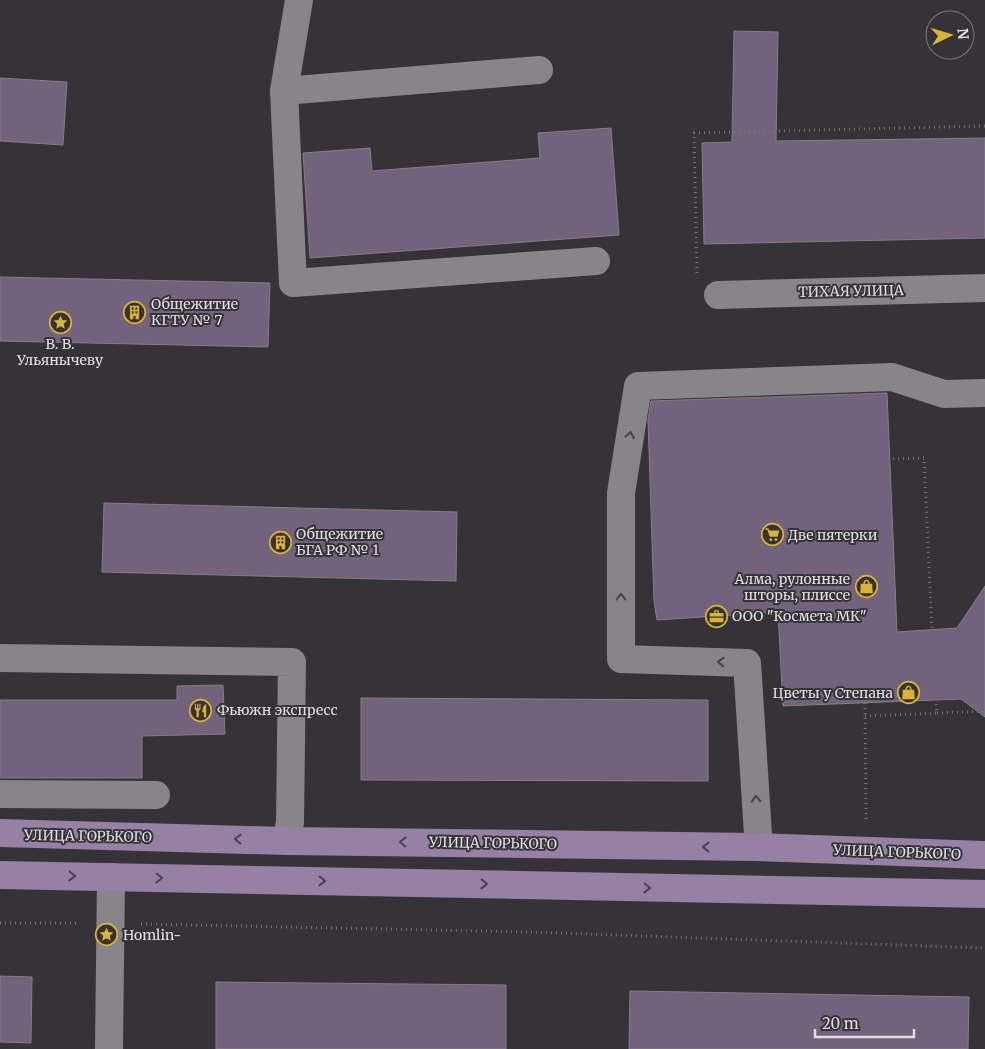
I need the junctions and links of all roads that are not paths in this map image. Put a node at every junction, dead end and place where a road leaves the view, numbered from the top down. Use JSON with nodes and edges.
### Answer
{"nodes":[{"id":1,"x":299,"y":0,"type":"edge"},
{"id":2,"x":539,"y":70,"type":"dead end"},
{"id":3,"x":284,"y":91,"type":"junction"},
{"id":4,"x":596,"y":261,"type":"dead end"},
{"id":5,"x":708,"y":287,"type":"road end"},
{"id":6,"x":985,"y":288,"type":"edge"},
{"id":7,"x":985,"y":393,"type":"edge"},
{"id":8,"x":0,"y":658,"type":"edge"},
{"id":9,"x":0,"y":794,"type":"edge"},
{"id":10,"x":156,"y":795,"type":"dead end"},
{"id":11,"x":0,"y":833,"type":"edge"},
{"id":12,"x":286,"y":841,"type":"junction"},
{"id":13,"x":755,"y":847,"type":"junction"},
{"id":14,"x":985,"y":855,"type":"edge"},
{"id":15,"x":0,"y":875,"type":"edge"},
{"id":16,"x":111,"y":877,"type":"junction"},
{"id":17,"x":985,"y":894,"type":"edge"},
{"id":18,"x":110,"y":1049,"type":"edge"}],
"edges":[{"from":1,"to":3,"type":"street"},
{"from":2,"to":3,"type":"street"},
{"from":3,"to":4,"type":"street"},
{"from":5,"to":6,"type":"street","name":"ТИХАЯ УЛИЦА"},
{"from":13,"to":7,"type":"street","one_way":true},
{"from":8,"to":12,"type":"street"},
{"from":9,"to":10,"type":"street"},
{"from":12,"to":11,"type":"main road","name":"УЛИЦА ГОРЬКОГО","one_way":true},
{"from":13,"to":12,"type":"main road","name":"УЛИЦА ГОРЬКОГО","one_way":true},
{"from":13,"to":14,"type":"main road","name":"УЛИЦА ГОРЬКОГО"},
{"from":15,"to":16,"type":"main road","one_way":true},
{"from":16,"to":17,"type":"main road","one_way":true},
{"from":16,"to":18,"type":"street"}]}
